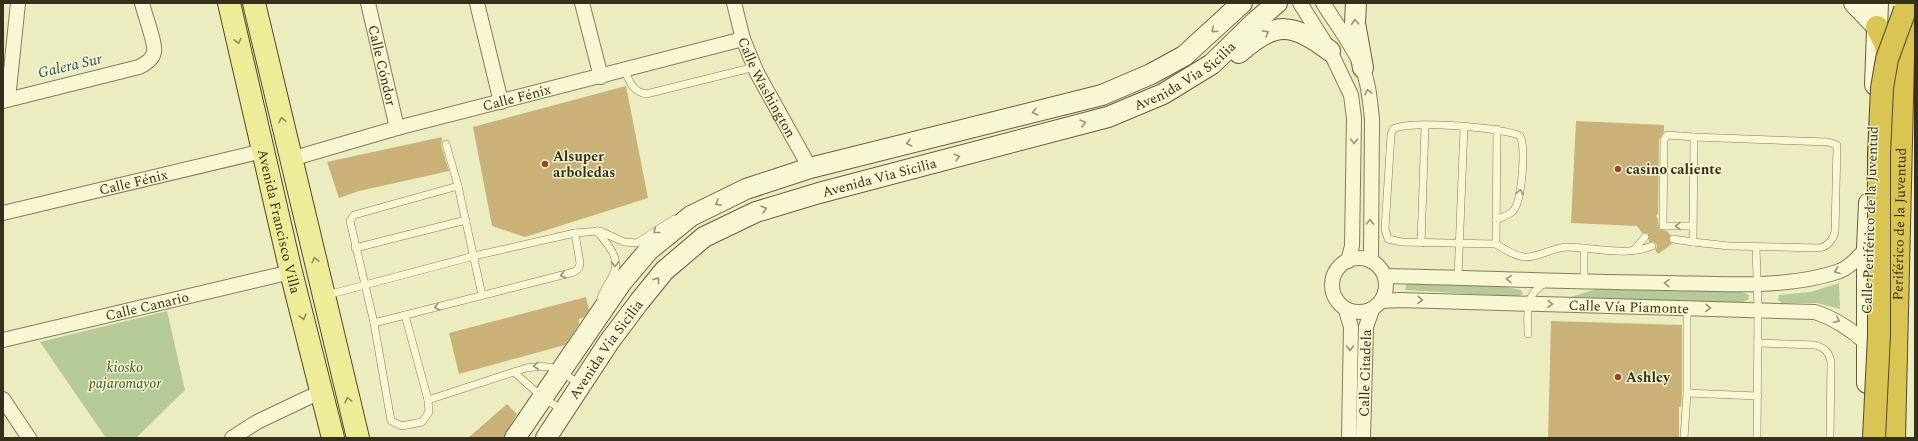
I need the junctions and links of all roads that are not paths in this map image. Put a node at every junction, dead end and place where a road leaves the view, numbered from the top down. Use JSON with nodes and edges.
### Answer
{"nodes":[{"id":1,"x":18,"y":3,"type":"edge"},
{"id":2,"x":142,"y":3,"type":"edge"},
{"id":3,"x":229,"y":3,"type":"edge"},
{"id":4,"x":254,"y":3,"type":"edge"},
{"id":5,"x":368,"y":3,"type":"edge"},
{"id":6,"x":477,"y":3,"type":"edge"},
{"id":7,"x":582,"y":3,"type":"edge"},
{"id":8,"x":734,"y":3,"type":"edge"},
{"id":9,"x":1242,"y":3,"type":"edge"},
{"id":10,"x":1277,"y":3,"type":"edge"},
{"id":11,"x":1300,"y":3,"type":"edge"},
{"id":12,"x":1323,"y":3,"type":"edge"},
{"id":13,"x":1356,"y":3,"type":"edge"},
{"id":14,"x":1854,"y":3,"type":"edge"},
{"id":15,"x":1878,"y":3,"type":"edge"},
{"id":16,"x":1905,"y":6,"type":"edge"},
{"id":17,"x":1877,"y":27,"type":"junction"},
{"id":18,"x":743,"y":39,"type":"junction"},
{"id":19,"x":1330,"y":51,"type":"junction"},
{"id":20,"x":755,"y":67,"type":"junction"},
{"id":21,"x":1362,"y":68,"type":"junction"},
{"id":22,"x":625,"y":71,"type":"junction"},
{"id":23,"x":601,"y":77,"type":"junction"},
{"id":24,"x":1187,"y":80,"type":"junction"},
{"id":25,"x":6,"y":100,"type":"edge"},
{"id":26,"x":501,"y":102,"type":"junction"},
{"id":27,"x":1425,"y":126,"type":"junction"},
{"id":28,"x":1464,"y":127,"type":"junction"},
{"id":29,"x":397,"y":128,"type":"junction"},
{"id":30,"x":1497,"y":129,"type":"junction"},
{"id":31,"x":1694,"y":137,"type":"junction"},
{"id":32,"x":446,"y":144,"type":"dead end"},
{"id":33,"x":263,"y":151,"type":"junction"},
{"id":34,"x":291,"y":159,"type":"junction"},
{"id":35,"x":810,"y":168,"type":"junction"},
{"id":36,"x":458,"y":186,"type":"junction"},
{"id":37,"x":3,"y":213,"type":"edge"},
{"id":38,"x":466,"y":220,"type":"junction"},
{"id":39,"x":1496,"y":220,"type":"junction"},
{"id":40,"x":1692,"y":226,"type":"junction"},
{"id":41,"x":697,"y":227,"type":"junction"},
{"id":42,"x":597,"y":231,"type":"junction"},
{"id":43,"x":575,"y":233,"type":"junction"},
{"id":44,"x":1646,"y":237,"type":"dead end"},
{"id":45,"x":1672,"y":239,"type":"dead end"},
{"id":46,"x":1693,"y":242,"type":"junction"},
{"id":47,"x":1422,"y":243,"type":"junction"},
{"id":48,"x":1459,"y":244,"type":"junction"},
{"id":49,"x":1496,"y":244,"type":"junction"},
{"id":50,"x":1652,"y":246,"type":"dead end"},
{"id":51,"x":1756,"y":247,"type":"junction"},
{"id":52,"x":355,"y":248,"type":"junction"},
{"id":53,"x":1584,"y":248,"type":"junction"},
{"id":54,"x":1867,"y":248,"type":"junction"},
{"id":55,"x":1634,"y":250,"type":"junction"},
{"id":56,"x":474,"y":256,"type":"junction"},
{"id":57,"x":1348,"y":260,"type":"junction"},
{"id":58,"x":1371,"y":261,"type":"junction"},
{"id":59,"x":291,"y":272,"type":"junction"},
{"id":60,"x":1385,"y":276,"type":"junction"},
{"id":61,"x":1458,"y":277,"type":"junction"},
{"id":62,"x":1549,"y":281,"type":"junction"},
{"id":63,"x":1584,"y":282,"type":"junction"},
{"id":64,"x":365,"y":285,"type":"junction"},
{"id":65,"x":1756,"y":285,"type":"junction"},
{"id":66,"x":482,"y":295,"type":"junction"},
{"id":67,"x":323,"y":296,"type":"junction"},
{"id":68,"x":1529,"y":303,"type":"junction"},
{"id":69,"x":1377,"y":305,"type":"junction"},
{"id":70,"x":1687,"y":308,"type":"junction"},
{"id":71,"x":1346,"y":310,"type":"junction"},
{"id":72,"x":1758,"y":310,"type":"junction"},
{"id":73,"x":599,"y":314,"type":"junction"},
{"id":74,"x":405,"y":315,"type":"junction"},
{"id":75,"x":374,"y":323,"type":"junction"},
{"id":76,"x":1528,"y":334,"type":"dead end"},
{"id":77,"x":3,"y":340,"type":"edge"},
{"id":78,"x":1758,"y":343,"type":"junction"},
{"id":79,"x":1867,"y":344,"type":"junction"},
{"id":80,"x":514,"y":372,"type":"junction"},
{"id":81,"x":562,"y":372,"type":"junction"},
{"id":82,"x":580,"y":385,"type":"junction"},
{"id":83,"x":322,"y":391,"type":"junction"},
{"id":84,"x":1687,"y":393,"type":"junction"},
{"id":85,"x":1758,"y":396,"type":"junction"},
{"id":86,"x":543,"y":398,"type":"junction"},
{"id":87,"x":3,"y":400,"type":"edge"},
{"id":88,"x":428,"y":400,"type":"junction"},
{"id":89,"x":564,"y":411,"type":"junction"},
{"id":90,"x":30,"y":438,"type":"edge"},
{"id":91,"x":232,"y":438,"type":"edge"},
{"id":92,"x":333,"y":438,"type":"edge"},
{"id":93,"x":358,"y":438,"type":"edge"},
{"id":94,"x":516,"y":438,"type":"edge"},
{"id":95,"x":546,"y":438,"type":"edge"},
{"id":96,"x":1349,"y":438,"type":"edge"},
{"id":97,"x":1363,"y":438,"type":"edge"},
{"id":98,"x":1684,"y":438,"type":"edge"},
{"id":99,"x":1757,"y":438,"type":"edge"},
{"id":100,"x":1830,"y":438,"type":"edge"},
{"id":101,"x":1866,"y":438,"type":"edge"},
{"id":102,"x":1874,"y":438,"type":"edge"},
{"id":103,"x":1887,"y":438,"type":"edge"},
{"id":104,"x":1894,"y":438,"type":"edge"}],
"edges":[{"from":1,"to":25,"type":"street"},
{"from":2,"to":25,"type":"street"},
{"from":3,"to":33,"type":"main road","name":"Avenida Francisco Villa","one_way":true},
{"from":34,"to":4,"type":"main road","name":"Avenida Francisco Villa","one_way":true},
{"from":5,"to":29,"type":"street","name":"Calle Cóndor"},
{"from":6,"to":26,"type":"street"},
{"from":7,"to":23,"type":"street"},
{"from":8,"to":18,"type":"street","name":"Calle Washington"},
{"from":9,"to":35,"type":"street","name":"Avenida Via Sicilia","one_way":true},
{"from":10,"to":24,"type":"street","name":"Avenida Via Sicilia"},
{"from":11,"to":19,"type":"street"},
{"from":12,"to":21,"type":"street"},
{"from":21,"to":13,"type":"street","one_way":true},
{"from":14,"to":17,"type":"street"},
{"from":15,"to":17,"type":"street","name":"Calle Periférico de la Juventud"},
{"from":16,"to":102,"type":"highway","bridge":true},
{"from":16,"to":104,"type":"highway","name":"Periférico de la Juventud"},
{"from":17,"to":54,"type":"street","name":"Calle Periférico de la Juventud"},
{"from":17,"to":103,"type":"highway"},
{"from":18,"to":20,"type":"street","name":"Calle Washington"},
{"from":18,"to":22,"type":"street","name":"Calle Fénix"},
{"from":24,"to":19,"type":"street","one_way":true},
{"from":19,"to":57,"type":"street","one_way":true},
{"from":20,"to":22,"type":"lane"},
{"from":20,"to":35,"type":"street","name":"Calle Washington"},
{"from":58,"to":21,"type":"street","one_way":true},
{"from":22,"to":23,"type":"street","name":"Calle Fénix"},
{"from":23,"to":26,"type":"street","name":"Calle Fénix"},
{"from":41,"to":24,"type":"street","name":"Avenida Via Sicilia","one_way":true},
{"from":26,"to":29,"type":"street","name":"Calle Fénix"},
{"from":27,"to":28,"type":"lane"},
{"from":27,"to":47,"type":"lane"},
{"from":27,"to":47,"type":"lane"},
{"from":28,"to":30,"type":"lane"},
{"from":28,"to":48,"type":"lane"},
{"from":29,"to":34,"type":"street","name":"Calle Fénix"},
{"from":30,"to":39,"type":"lane"},
{"from":39,"to":30,"type":"lane","one_way":true},
{"from":31,"to":40,"type":"lane"},
{"from":40,"to":31,"type":"lane","one_way":true},
{"from":31,"to":51,"type":"lane"},
{"from":32,"to":36,"type":"lane"},
{"from":33,"to":34,"type":"main road"},
{"from":33,"to":37,"type":"street","name":"Calle Fénix"},
{"from":33,"to":59,"type":"main road","name":"Avenida Francisco Villa"},
{"from":67,"to":34,"type":"main road","name":"Avenida Francisco Villa","one_way":true},
{"from":35,"to":41,"type":"street","name":"Avenida Via Sicilia","one_way":true},
{"from":36,"to":38,"type":"lane"},
{"from":36,"to":52,"type":"lane"},
{"from":38,"to":52,"type":"lane"},
{"from":38,"to":56,"type":"lane"},
{"from":39,"to":49,"type":"lane"},
{"from":40,"to":46,"type":"lane"},
{"from":41,"to":42,"type":"lane","one_way":true},
{"from":41,"to":73,"type":"street","name":"Avenida Via Sicilia"},
{"from":82,"to":41,"type":"street","name":"Avenida Via Sicilia","one_way":true},
{"from":42,"to":43,"type":"lane"},
{"from":42,"to":73,"type":"lane","one_way":true},
{"from":43,"to":56,"type":"lane"},
{"from":43,"to":66,"type":"lane","one_way":true},
{"from":44,"to":55,"type":"lane"},
{"from":45,"to":46,"type":"lane"},
{"from":46,"to":51,"type":"lane"},
{"from":47,"to":48,"type":"lane"},
{"from":48,"to":49,"type":"lane"},
{"from":48,"to":61,"type":"lane"},
{"from":49,"to":53,"type":"lane"},
{"from":50,"to":55,"type":"lane"},
{"from":51,"to":65,"type":"lane"},
{"from":52,"to":64,"type":"lane"},
{"from":53,"to":55,"type":"lane"},
{"from":53,"to":63,"type":"lane"},
{"from":54,"to":65,"type":"street","name":"Calle Vía Piamonte","one_way":true},
{"from":54,"to":79,"type":"street","name":"Calle Periférico de la Juventud"},
{"from":56,"to":64,"type":"lane"},
{"from":56,"to":66,"type":"lane"},
{"from":57,"to":58,"type":"street"},
{"from":57,"to":71,"type":"street"},
{"from":58,"to":60,"type":"street"},
{"from":59,"to":67,"type":"main road"},
{"from":59,"to":77,"type":"street","name":"Calle Canario"},
{"from":59,"to":83,"type":"main road","name":"Avenida Francisco Villa","one_way":true},
{"from":60,"to":61,"type":"street","name":"Calle Vía Piamonte"},
{"from":60,"to":69,"type":"street"},
{"from":62,"to":61,"type":"street","name":"Calle Vía Piamonte","one_way":true},
{"from":62,"to":63,"type":"street","name":"Calle Vía Piamonte"},
{"from":62,"to":68,"type":"lane"},
{"from":65,"to":63,"type":"street","name":"Calle Vía Piamonte","one_way":true},
{"from":64,"to":67,"type":"lane"},
{"from":64,"to":75,"type":"lane"},
{"from":65,"to":72,"type":"lane"},
{"from":66,"to":74,"type":"lane","one_way":true},
{"from":93,"to":67,"type":"main road","name":"Avenida Francisco Villa","one_way":true},
{"from":69,"to":68,"type":"street","name":"Calle Vía Piamonte","one_way":true},
{"from":68,"to":70,"type":"street","name":"Calle Vía Piamonte","one_way":true},
{"from":68,"to":76,"type":"lane"},
{"from":69,"to":71,"type":"street"},
{"from":69,"to":97,"type":"street","name":"Calle Citadela"},
{"from":70,"to":72,"type":"street","name":"Calle Vía Piamonte","one_way":true},
{"from":70,"to":84,"type":"lane"},
{"from":71,"to":96,"type":"street","name":"Calle Citadela","one_way":true},
{"from":72,"to":78,"type":"lane"},
{"from":72,"to":79,"type":"street","name":"Calle Vía Piamonte","one_way":true},
{"from":73,"to":81,"type":"street","name":"Avenida Via Sicilia"},
{"from":74,"to":75,"type":"lane"},
{"from":74,"to":88,"type":"lane"},
{"from":75,"to":88,"type":"lane"},
{"from":78,"to":85,"type":"lane"},
{"from":78,"to":100,"type":"lane"},
{"from":79,"to":101,"type":"street","name":"Calle Periférico de la Juventud"},
{"from":81,"to":80,"type":"lane","one_way":true},
{"from":80,"to":86,"type":"lane"},
{"from":80,"to":88,"type":"lane"},
{"from":81,"to":82,"type":"lane"},
{"from":81,"to":86,"type":"street","name":"Avenida Via Sicilia"},
{"from":82,"to":89,"type":"street","name":"Avenida Via Sicilia"},
{"from":83,"to":91,"type":"street"},
{"from":83,"to":92,"type":"main road","name":"Avenida Francisco Villa"},
{"from":84,"to":85,"type":"lane"},
{"from":84,"to":98,"type":"lane"},
{"from":85,"to":99,"type":"lane"},
{"from":86,"to":89,"type":"lane"},
{"from":86,"to":94,"type":"street","name":"Avenida Via Sicilia"},
{"from":87,"to":90,"type":"street"},
{"from":89,"to":95,"type":"street","name":"Avenida Via Sicilia"}]}
